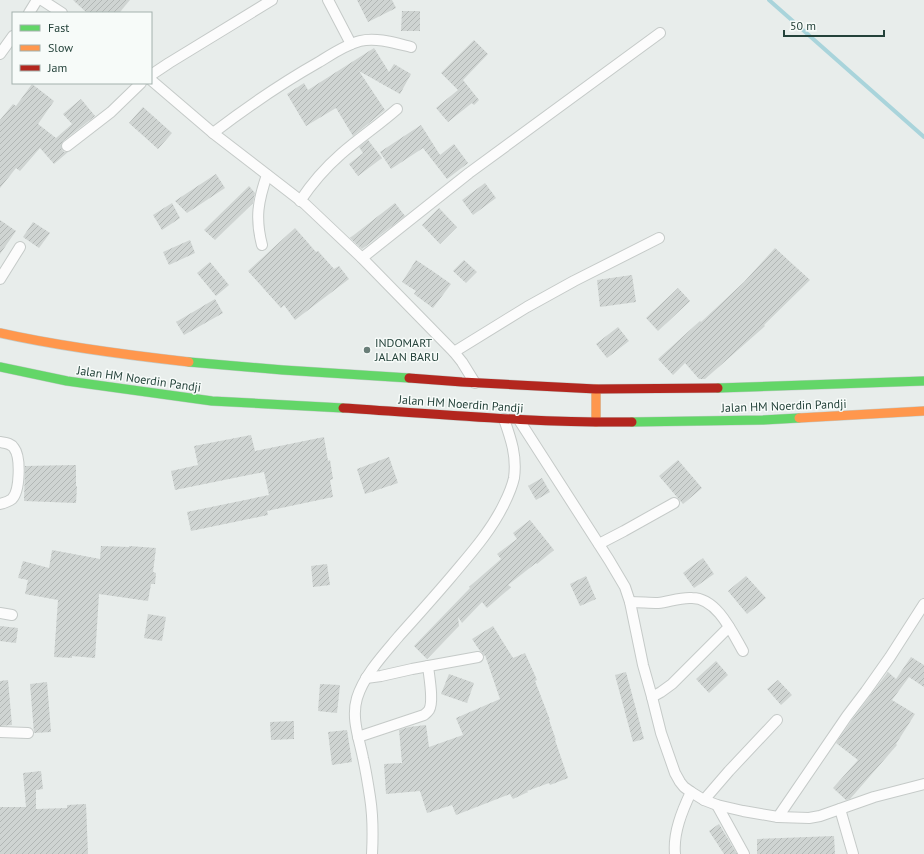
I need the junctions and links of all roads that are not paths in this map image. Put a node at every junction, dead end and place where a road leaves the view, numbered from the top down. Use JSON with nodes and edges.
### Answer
{"nodes":[{"id":1,"x":36,"y":0,"type":"edge"},
{"id":2,"x":42,"y":0,"type":"edge"},
{"id":3,"x":272,"y":0,"type":"edge"},
{"id":4,"x":328,"y":0,"type":"edge"},
{"id":5,"x":30,"y":12,"type":"edge"},
{"id":6,"x":60,"y":12,"type":"edge"},
{"id":7,"x":660,"y":33,"type":"dead end"},
{"id":8,"x":12,"y":37,"type":"edge"},
{"id":9,"x":351,"y":44,"type":"junction"},
{"id":10,"x":411,"y":47,"type":"dead end"},
{"id":11,"x":0,"y":54,"type":"edge"},
{"id":12,"x":152,"y":74,"type":"edge"},
{"id":13,"x":152,"y":81,"type":"edge"},
{"id":14,"x":140,"y":84,"type":"edge"},
{"id":15,"x":397,"y":109,"type":"dead end"},
{"id":16,"x":213,"y":133,"type":"junction"},
{"id":17,"x":67,"y":146,"type":"dead end"},
{"id":18,"x":267,"y":175,"type":"junction"},
{"id":19,"x":300,"y":201,"type":"junction"},
{"id":20,"x":659,"y":238,"type":"dead end"},
{"id":21,"x":262,"y":245,"type":"dead end"},
{"id":22,"x":20,"y":247,"type":"dead end"},
{"id":23,"x":362,"y":258,"type":"junction"},
{"id":24,"x":0,"y":278,"type":"edge"},
{"id":25,"x":0,"y":333,"type":"edge"},
{"id":26,"x":454,"y":352,"type":"junction"},
{"id":27,"x":0,"y":367,"type":"edge"},
{"id":28,"x":924,"y":381,"type":"edge"},
{"id":29,"x":475,"y":382,"type":"junction"},
{"id":30,"x":596,"y":389,"type":"junction"},
{"id":31,"x":924,"y":412,"type":"edge"},
{"id":32,"x":504,"y":419,"type":"junction"},
{"id":33,"x":519,"y":420,"type":"junction"},
{"id":34,"x":596,"y":422,"type":"junction"},
{"id":35,"x":0,"y":442,"type":"edge"},
{"id":36,"x":674,"y":503,"type":"dead end"},
{"id":37,"x":0,"y":504,"type":"edge"},
{"id":38,"x":598,"y":544,"type":"junction"},
{"id":39,"x":630,"y":602,"type":"junction"},
{"id":40,"x":924,"y":604,"type":"edge"},
{"id":41,"x":0,"y":613,"type":"edge"},
{"id":42,"x":12,"y":615,"type":"dead end"},
{"id":43,"x":729,"y":627,"type":"junction"},
{"id":44,"x":743,"y":651,"type":"dead end"},
{"id":45,"x":478,"y":657,"type":"dead end"},
{"id":46,"x":428,"y":666,"type":"junction"},
{"id":47,"x":366,"y":678,"type":"junction"},
{"id":48,"x":652,"y":697,"type":"junction"},
{"id":49,"x":777,"y":720,"type":"dead end"},
{"id":50,"x":0,"y":732,"type":"edge"},
{"id":51,"x":28,"y":732,"type":"dead end"},
{"id":52,"x":358,"y":737,"type":"junction"},
{"id":53,"x":924,"y":784,"type":"edge"},
{"id":54,"x":691,"y":792,"type":"junction"},
{"id":55,"x":704,"y":800,"type":"junction"},
{"id":56,"x":717,"y":805,"type":"junction"},
{"id":57,"x":840,"y":809,"type":"junction"},
{"id":58,"x":778,"y":817,"type":"junction"},
{"id":59,"x":372,"y":854,"type":"edge"},
{"id":60,"x":676,"y":854,"type":"edge"},
{"id":61,"x":744,"y":854,"type":"edge"},
{"id":62,"x":853,"y":854,"type":"edge"}],
"edges":[{"from":1,"to":5,"type":"street"},
{"from":2,"to":6,"type":"street"},
{"from":3,"to":12,"type":"street"},
{"from":4,"to":9,"type":"street"},
{"from":7,"to":23,"type":"street"},
{"from":8,"to":11,"type":"street"},
{"from":9,"to":10,"type":"street"},
{"from":9,"to":16,"type":"street"},
{"from":13,"to":16,"type":"street"},
{"from":14,"to":17,"type":"street"},
{"from":15,"to":19,"type":"street"},
{"from":16,"to":18,"type":"street"},
{"from":18,"to":19,"type":"street"},
{"from":18,"to":21,"type":"street"},
{"from":19,"to":23,"type":"street"},
{"from":20,"to":26,"type":"street"},
{"from":22,"to":24,"type":"street"},
{"from":23,"to":26,"type":"street"},
{"from":25,"to":29,"type":"main road","name":"Jalan HM Noerdin Pandji"},
{"from":26,"to":29,"type":"street"},
{"from":27,"to":32,"type":"main road","name":"Jalan HM Noerdin Pandji"},
{"from":28,"to":30,"type":"main road","name":"Jalan HM Noerdin Pandji"},
{"from":29,"to":30,"type":"main road","name":"Jalan HM Noerdin Pandji"},
{"from":30,"to":34,"type":"main road"},
{"from":31,"to":34,"type":"main road","name":"Jalan HM Noerdin Pandji"},
{"from":32,"to":33,"type":"main road","name":"Jalan HM Noerdin Pandji"},
{"from":32,"to":47,"type":"street"},
{"from":33,"to":34,"type":"main road","name":"Jalan HM Noerdin Pandji"},
{"from":33,"to":38,"type":"street"},
{"from":35,"to":37,"type":"street"},
{"from":36,"to":38,"type":"street"},
{"from":38,"to":39,"type":"street"},
{"from":39,"to":43,"type":"street"},
{"from":39,"to":48,"type":"street"},
{"from":40,"to":58,"type":"street"},
{"from":41,"to":42,"type":"street"},
{"from":43,"to":44,"type":"street"},
{"from":43,"to":48,"type":"street"},
{"from":45,"to":46,"type":"street"},
{"from":46,"to":47,"type":"street"},
{"from":46,"to":52,"type":"street"},
{"from":47,"to":52,"type":"street"},
{"from":48,"to":54,"type":"street"},
{"from":49,"to":55,"type":"street"},
{"from":50,"to":51,"type":"street"},
{"from":52,"to":59,"type":"street"},
{"from":53,"to":57,"type":"street"},
{"from":54,"to":55,"type":"street"},
{"from":54,"to":60,"type":"street"},
{"from":55,"to":56,"type":"street"},
{"from":56,"to":58,"type":"street"},
{"from":56,"to":61,"type":"street"},
{"from":57,"to":58,"type":"street"},
{"from":57,"to":62,"type":"street"}]}
